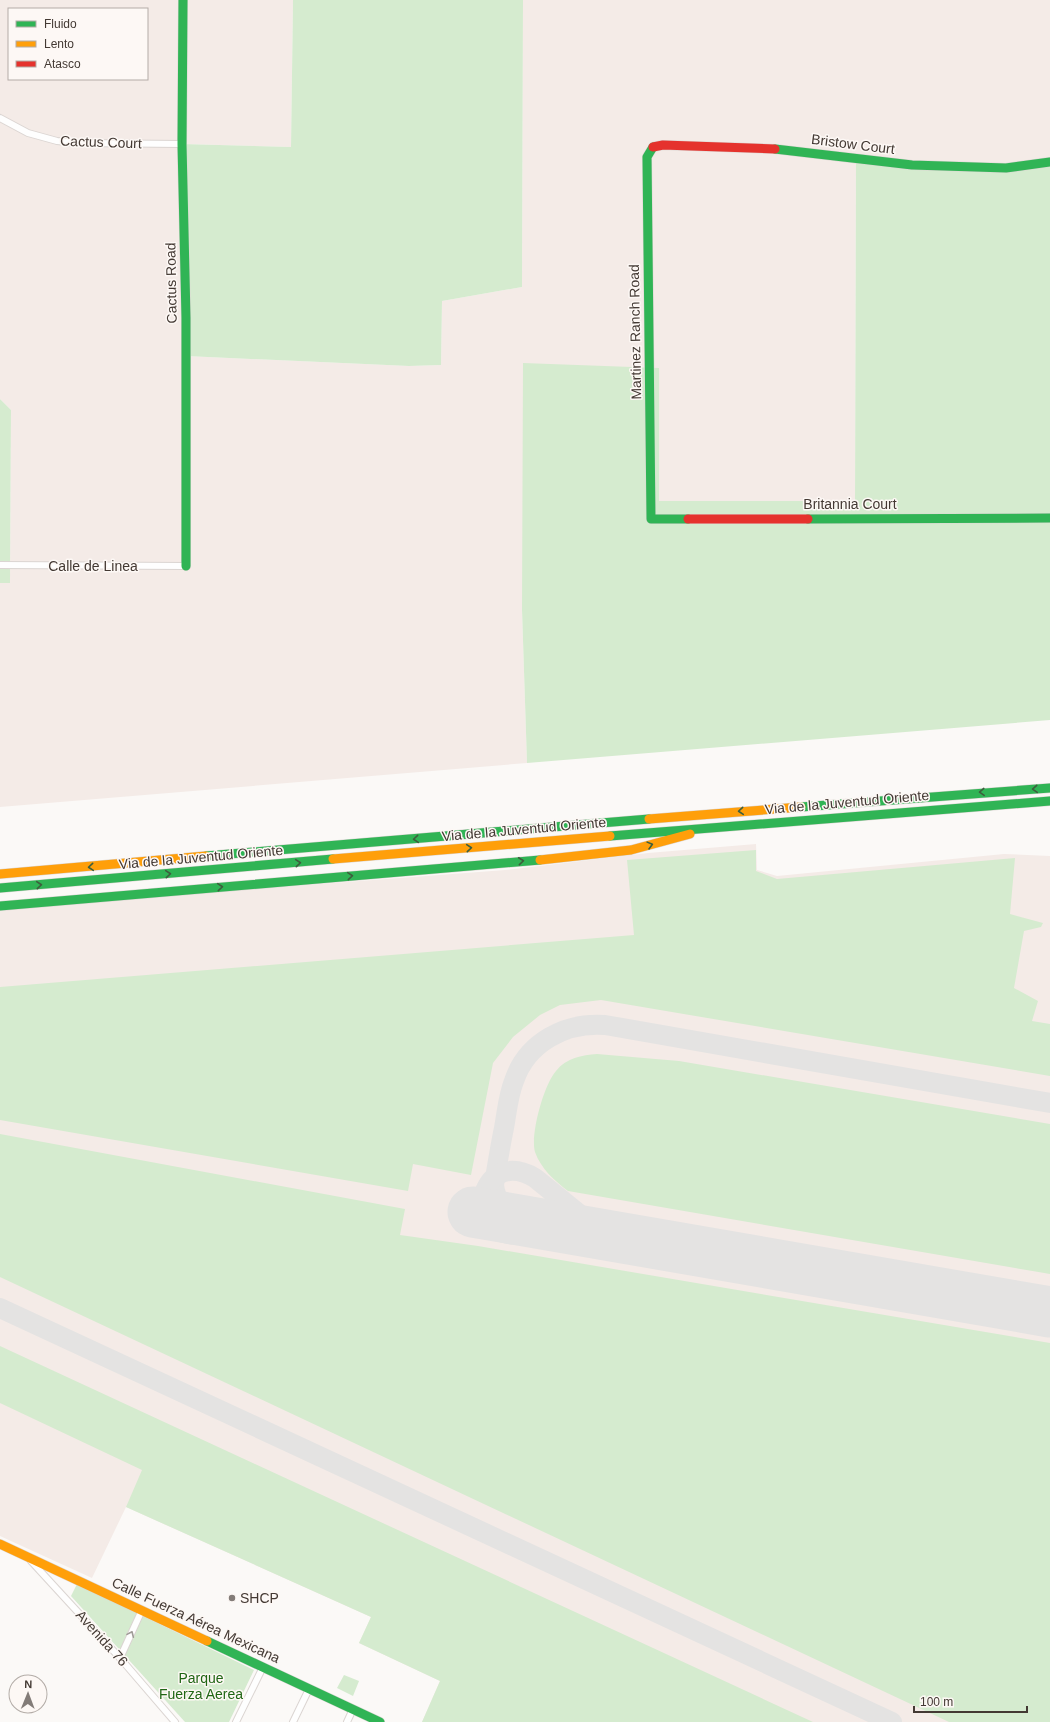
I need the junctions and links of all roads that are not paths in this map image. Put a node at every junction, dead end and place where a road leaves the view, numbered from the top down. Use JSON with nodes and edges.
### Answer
{"nodes":[{"id":1,"x":183,"y":0,"type":"edge"},
{"id":2,"x":0,"y":118,"type":"edge"},
{"id":3,"x":182,"y":144,"type":"junction"},
{"id":4,"x":652,"y":147,"type":"joint"},
{"id":5,"x":1050,"y":162,"type":"edge"},
{"id":6,"x":1050,"y":518,"type":"edge"},
{"id":7,"x":651,"y":519,"type":"joint"},
{"id":8,"x":0,"y":565,"type":"edge"},
{"id":9,"x":186,"y":566,"type":"joint"},
{"id":10,"x":1050,"y":788,"type":"edge"},
{"id":11,"x":1021,"y":790,"type":"junction"},
{"id":12,"x":1050,"y":800,"type":"edge"},
{"id":13,"x":1023,"y":802,"type":"junction"},
{"id":14,"x":717,"y":827,"type":"junction"},
{"id":15,"x":0,"y":874,"type":"edge"},
{"id":16,"x":0,"y":888,"type":"edge"},
{"id":17,"x":0,"y":906,"type":"edge"},
{"id":18,"x":0,"y":1544,"type":"edge"},
{"id":19,"x":27,"y":1556,"type":"junction"},
{"id":20,"x":142,"y":1610,"type":"junction"},
{"id":21,"x":120,"y":1658,"type":"junction"},
{"id":22,"x":263,"y":1667,"type":"junction"},
{"id":23,"x":309,"y":1689,"type":"junction"},
{"id":24,"x":353,"y":1709,"type":"junction"},
{"id":25,"x":175,"y":1722,"type":"edge"},
{"id":26,"x":236,"y":1722,"type":"edge"},
{"id":27,"x":293,"y":1722,"type":"edge"},
{"id":28,"x":347,"y":1722,"type":"edge"},
{"id":29,"x":380,"y":1722,"type":"edge"}],
"edges":[{"from":1,"to":3,"type":"main road","name":"Cactus Road"},
{"from":2,"to":3,"type":"street","name":"Cactus Court"},
{"from":3,"to":9,"type":"main road","name":"Cactus Road"},
{"from":4,"to":5,"type":"main road","name":"Bristow Court"},
{"from":4,"to":7,"type":"main road","name":"Martinez Ranch Road"},
{"from":6,"to":7,"type":"main road","name":"Britannia Court"},
{"from":8,"to":9,"type":"street","name":"Calle de Linea"},
{"from":10,"to":11,"type":"main road","name":"Via de la Juventud Oriente","one_way":true},
{"from":11,"to":13,"type":"main road"},
{"from":11,"to":15,"type":"main road","name":"Via de la Juventud Oriente","one_way":true},
{"from":12,"to":13,"type":"main road","name":"Via de la Juventud Oriente"},
{"from":13,"to":14,"type":"main road","name":"Via de la Juventud Oriente"},
{"from":16,"to":14,"type":"main road","name":"Via de la Juventud Oriente","one_way":true},
{"from":17,"to":14,"type":"main road","one_way":true},
{"from":18,"to":19,"type":"main road","name":"Calle Fuerza Aérea Mexicana"},
{"from":19,"to":20,"type":"main road","name":"Calle Fuerza Aérea Mexicana"},
{"from":19,"to":21,"type":"street","name":"Avenida 76"},
{"from":21,"to":20,"type":"street","one_way":true},
{"from":20,"to":22,"type":"main road","name":"Calle Fuerza Aérea Mexicana"},
{"from":21,"to":25,"type":"street","name":"Avenida 76"},
{"from":22,"to":23,"type":"main road","name":"Calle Fuerza Aérea Mexicana"},
{"from":22,"to":26,"type":"street"},
{"from":23,"to":24,"type":"main road","name":"Calle Fuerza Aérea Mexicana"},
{"from":23,"to":27,"type":"street"},
{"from":24,"to":28,"type":"street"},
{"from":24,"to":29,"type":"main road","name":"Calle Fuerza Aérea Mexicana"}]}
